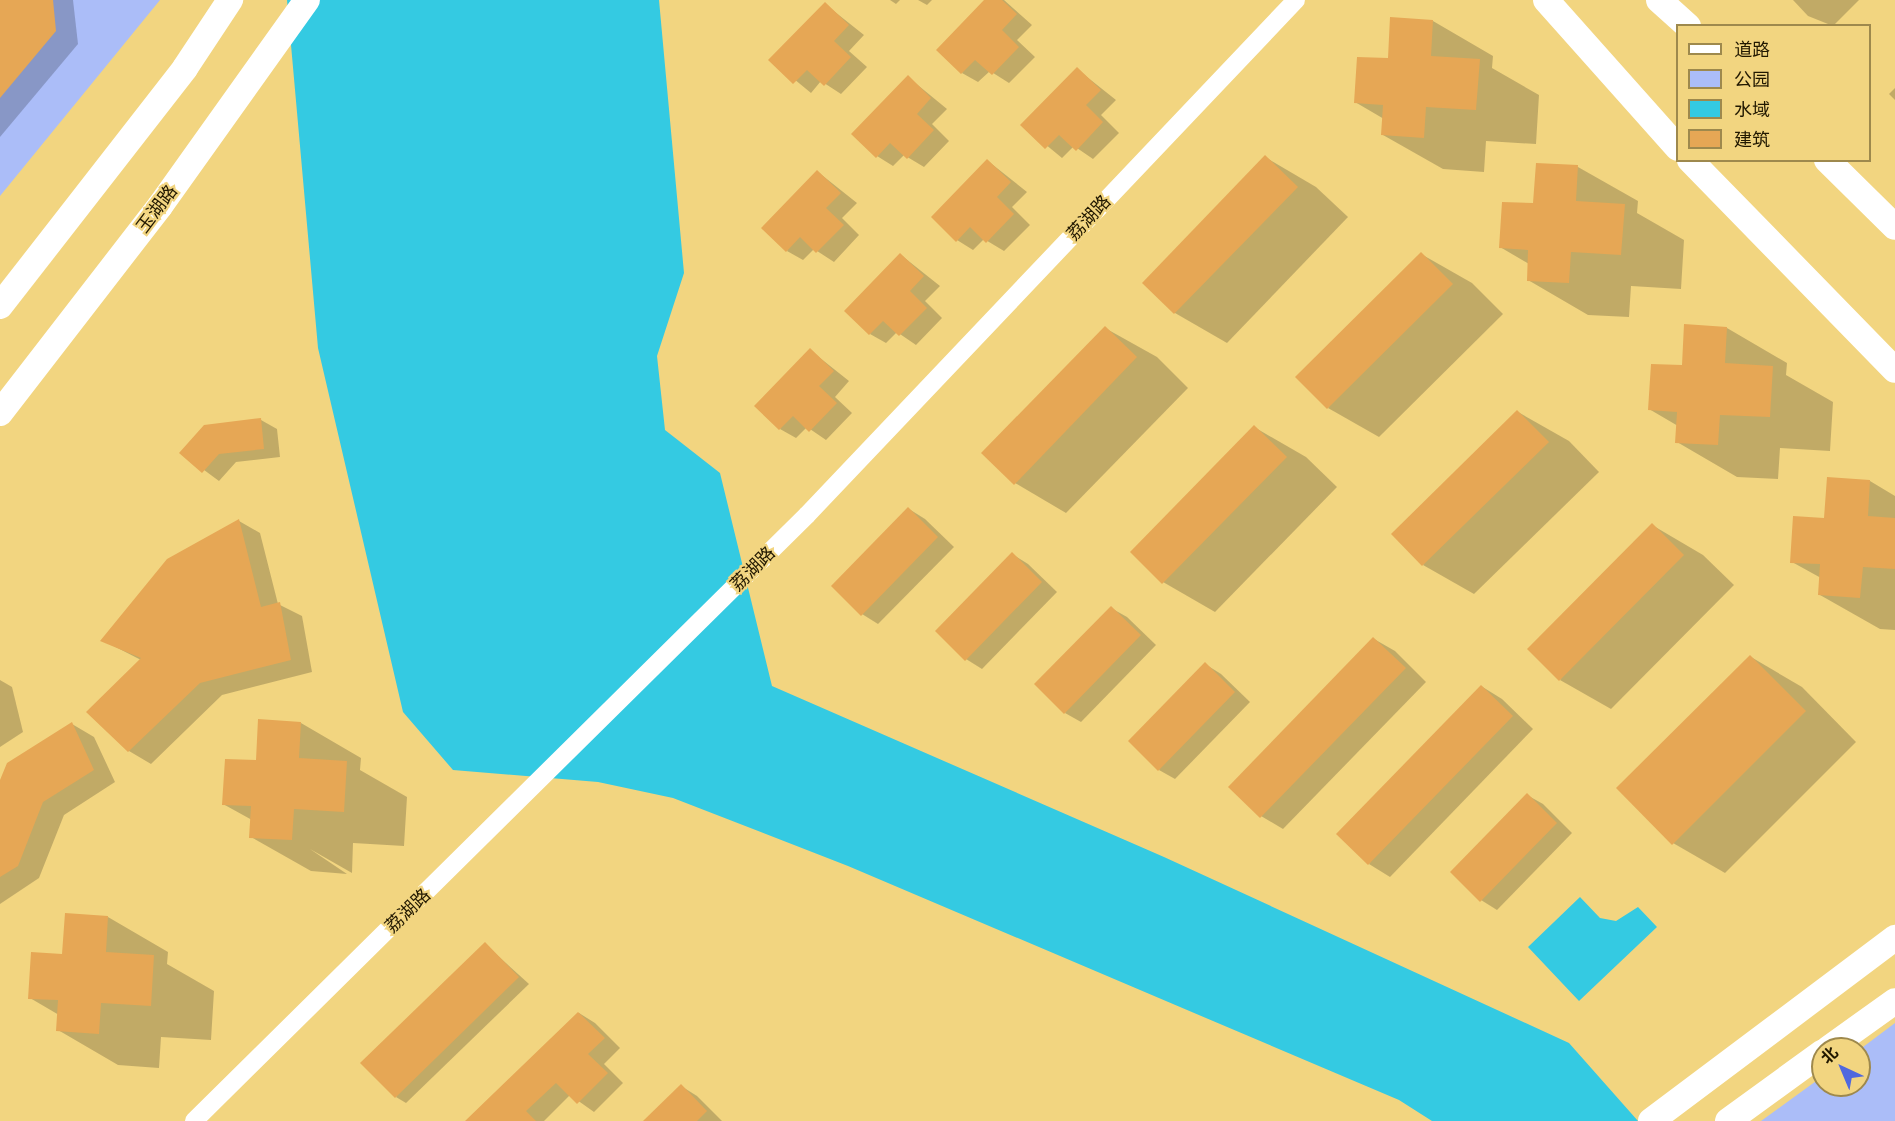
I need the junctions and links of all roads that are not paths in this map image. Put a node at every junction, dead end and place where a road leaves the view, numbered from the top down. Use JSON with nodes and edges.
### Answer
{"nodes":[{"id":1,"x":230,"y":0,"type":"edge"},
{"id":2,"x":306,"y":0,"type":"edge"},
{"id":3,"x":1296,"y":0,"type":"edge"},
{"id":4,"x":1546,"y":0,"type":"edge"},
{"id":5,"x":1659,"y":0,"type":"edge"},
{"id":6,"x":1686,"y":24,"type":"edge"},
{"id":7,"x":1676,"y":147,"type":"edge"},
{"id":8,"x":1692,"y":162,"type":"edge"},
{"id":9,"x":1829,"y":162,"type":"edge"},
{"id":10,"x":1895,"y":227,"type":"edge"},
{"id":11,"x":0,"y":306,"type":"edge"},
{"id":12,"x":1895,"y":370,"type":"edge"},
{"id":13,"x":0,"y":414,"type":"edge"},
{"id":14,"x":1895,"y":938,"type":"edge"},
{"id":15,"x":1895,"y":1001,"type":"edge"},
{"id":16,"x":1845,"y":1037,"type":"edge"},
{"id":17,"x":1811,"y":1061,"type":"edge"},
{"id":18,"x":1660,"y":1114,"type":"edge"},
{"id":19,"x":194,"y":1121,"type":"edge"},
{"id":20,"x":1728,"y":1121,"type":"edge"}],
"edges":[{"from":1,"to":11,"type":"main road"},
{"from":2,"to":13,"type":"main road","name":"玉湖路"},
{"from":3,"to":19,"type":"street","name":"荔湖路"},
{"from":4,"to":7,"type":"main road"},
{"from":5,"to":6,"type":"main road"},
{"from":8,"to":12,"type":"main road"},
{"from":9,"to":10,"type":"main road"},
{"from":14,"to":18,"type":"main road"},
{"from":15,"to":16,"type":"main road"},
{"from":17,"to":20,"type":"main road"}]}
